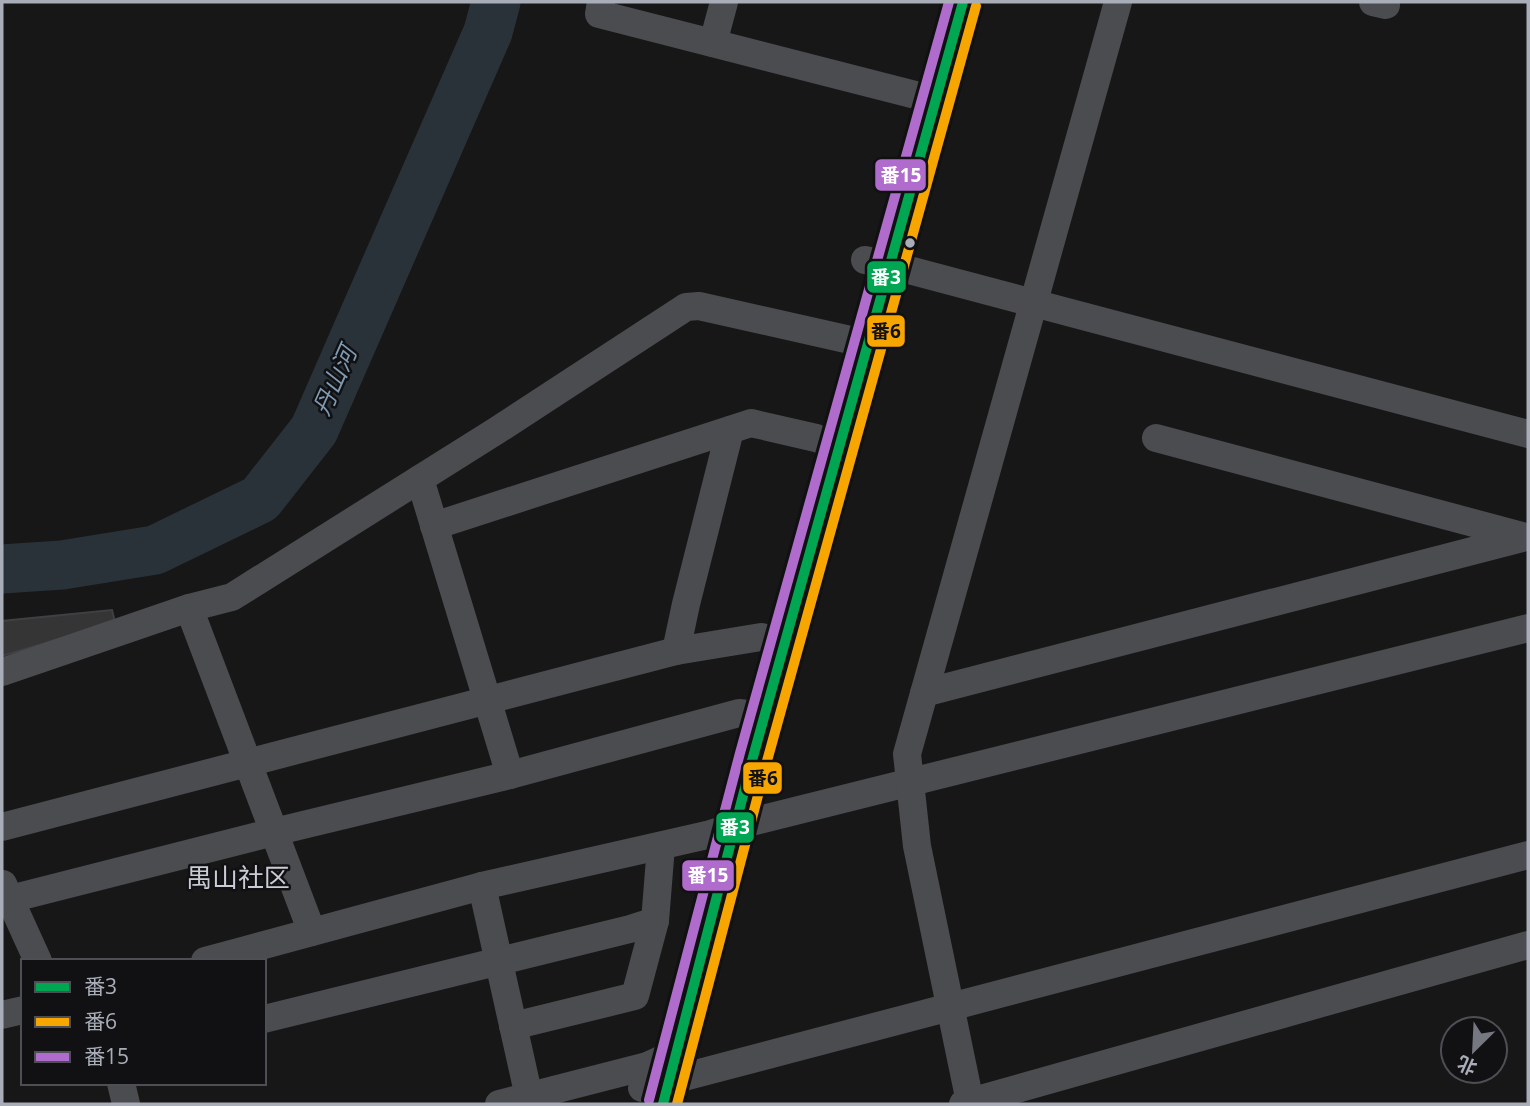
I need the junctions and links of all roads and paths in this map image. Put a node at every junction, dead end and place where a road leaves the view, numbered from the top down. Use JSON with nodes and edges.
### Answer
{"nodes":[{"id":1,"x":601,"y":2,"type":"edge"},
{"id":2,"x":724,"y":2,"type":"edge"},
{"id":3,"x":937,"y":2,"type":"edge"},
{"id":4,"x":963,"y":2,"type":"edge"},
{"id":5,"x":1118,"y":2,"type":"edge"},
{"id":6,"x":713,"y":43,"type":"junction"},
{"id":7,"x":923,"y":97,"type":"junction"},
{"id":8,"x":878,"y":262,"type":"junction"},
{"id":9,"x":1033,"y":303,"type":"junction"},
{"id":10,"x":856,"y":341,"type":"junction"},
{"id":11,"x":730,"y":430,"type":"junction"},
{"id":12,"x":1528,"y":434,"type":"edge"},
{"id":13,"x":1156,"y":438,"type":"dead end"},
{"id":14,"x":828,"y":442,"type":"junction"},
{"id":15,"x":420,"y":479,"type":"junction"},
{"id":16,"x":434,"y":526,"type":"junction"},
{"id":17,"x":1527,"y":538,"type":"edge"},
{"id":18,"x":189,"y":608,"type":"junction"},
{"id":19,"x":1528,"y":628,"type":"edge"},
{"id":20,"x":773,"y":640,"type":"junction"},
{"id":21,"x":676,"y":651,"type":"junction"},
{"id":22,"x":2,"y":672,"type":"edge"},
{"id":23,"x":924,"y":693,"type":"junction"},
{"id":24,"x":487,"y":700,"type":"junction"},
{"id":25,"x":752,"y":715,"type":"junction"},
{"id":26,"x":248,"y":763,"type":"junction"},
{"id":27,"x":510,"y":775,"type":"junction"},
{"id":28,"x":911,"y":782,"type":"junction"},
{"id":29,"x":2,"y":827,"type":"edge"},
{"id":30,"x":721,"y":830,"type":"junction"},
{"id":31,"x":274,"y":832,"type":"junction"},
{"id":32,"x":661,"y":846,"type":"junction"},
{"id":33,"x":1528,"y":855,"type":"edge"},
{"id":34,"x":482,"y":886,"type":"junction"},
{"id":35,"x":6,"y":890,"type":"edge"},
{"id":36,"x":654,"y":921,"type":"junction"},
{"id":37,"x":312,"y":932,"type":"junction"},
{"id":38,"x":1528,"y":945,"type":"edge"},
{"id":39,"x":37,"y":959,"type":"edge"},
{"id":40,"x":212,"y":959,"type":"edge"},
{"id":41,"x":498,"y":961,"type":"junction"},
{"id":42,"x":951,"y":1006,"type":"junction"},
{"id":43,"x":21,"y":1010,"type":"edge"},
{"id":44,"x":2,"y":1015,"type":"edge"},
{"id":45,"x":266,"y":1019,"type":"edge"},
{"id":46,"x":513,"y":1026,"type":"junction"},
{"id":47,"x":656,"y":1083,"type":"edge"},
{"id":48,"x":121,"y":1085,"type":"edge"},
{"id":49,"x":529,"y":1097,"type":"junction"},
{"id":50,"x":967,"y":1103,"type":"edge"},
{"id":51,"x":126,"y":1104,"type":"edge"},
{"id":52,"x":499,"y":1104,"type":"edge"}],
"edges":[{"from":1,"to":6,"type":"street"},
{"from":2,"to":6,"type":"street"},
{"from":3,"to":7,"type":"main road"},
{"from":4,"to":7,"type":"main road"},
{"from":5,"to":9,"type":"street"},
{"from":6,"to":7,"type":"street"},
{"from":7,"to":8,"type":"main road"},
{"from":8,"to":9,"type":"street"},
{"from":8,"to":10,"type":"main road"},
{"from":9,"to":12,"type":"street"},
{"from":9,"to":23,"type":"street"},
{"from":10,"to":14,"type":"main road"},
{"from":10,"to":15,"type":"street"},
{"from":11,"to":14,"type":"street"},
{"from":11,"to":16,"type":"street"},
{"from":11,"to":21,"type":"street"},
{"from":13,"to":17,"type":"street"},
{"from":14,"to":20,"type":"main road"},
{"from":15,"to":16,"type":"street"},
{"from":15,"to":18,"type":"street"},
{"from":16,"to":24,"type":"street"},
{"from":17,"to":23,"type":"street"},
{"from":18,"to":22,"type":"street"},
{"from":18,"to":26,"type":"street"},
{"from":19,"to":28,"type":"street"},
{"from":20,"to":21,"type":"street"},
{"from":20,"to":25,"type":"main road"},
{"from":21,"to":24,"type":"street"},
{"from":23,"to":28,"type":"street"},
{"from":24,"to":26,"type":"street"},
{"from":24,"to":27,"type":"street"},
{"from":25,"to":27,"type":"street"},
{"from":25,"to":30,"type":"main road"},
{"from":26,"to":29,"type":"street"},
{"from":26,"to":31,"type":"street"},
{"from":27,"to":31,"type":"street"},
{"from":28,"to":30,"type":"street"},
{"from":28,"to":42,"type":"street"},
{"from":30,"to":32,"type":"street"},
{"from":30,"to":47,"type":"main road"},
{"from":31,"to":35,"type":"street"},
{"from":31,"to":37,"type":"street"},
{"from":32,"to":34,"type":"street"},
{"from":32,"to":36,"type":"street"},
{"from":33,"to":42,"type":"street"},
{"from":34,"to":37,"type":"street"},
{"from":34,"to":41,"type":"street"},
{"from":35,"to":39,"type":"street"},
{"from":36,"to":41,"type":"street"},
{"from":36,"to":46,"type":"street"},
{"from":37,"to":40,"type":"street"},
{"from":38,"to":50,"type":"street"},
{"from":41,"to":45,"type":"street"},
{"from":41,"to":46,"type":"street"},
{"from":42,"to":47,"type":"street"},
{"from":42,"to":50,"type":"street"},
{"from":43,"to":44,"type":"street"},
{"from":46,"to":49,"type":"street"},
{"from":47,"to":49,"type":"street"},
{"from":48,"to":51,"type":"street"},
{"from":49,"to":52,"type":"street"}]}
